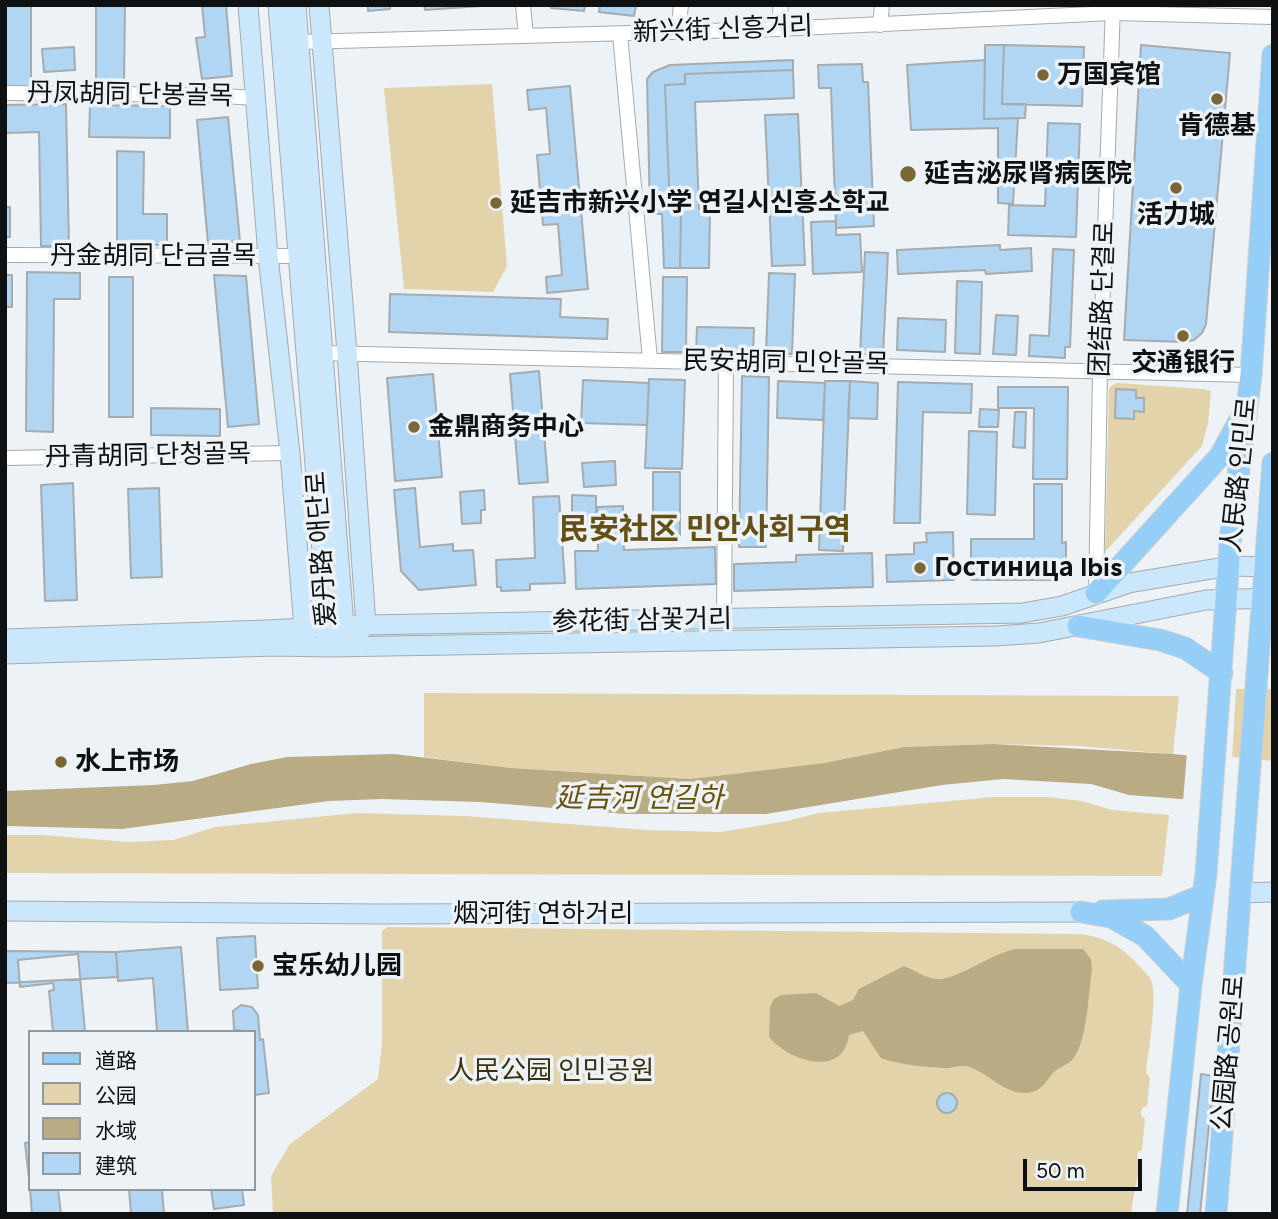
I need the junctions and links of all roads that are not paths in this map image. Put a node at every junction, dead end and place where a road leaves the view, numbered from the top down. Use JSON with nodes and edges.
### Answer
{"nodes":[{"id":1,"x":247,"y":5,"type":"edge"},
{"id":2,"x":278,"y":5,"type":"edge"},
{"id":3,"x":296,"y":5,"type":"edge"},
{"id":4,"x":319,"y":5,"type":"edge"},
{"id":5,"x":523,"y":5,"type":"edge"},
{"id":6,"x":681,"y":5,"type":"edge"},
{"id":7,"x":781,"y":5,"type":"edge"},
{"id":8,"x":882,"y":5,"type":"edge"},
{"id":9,"x":1113,"y":9,"type":"edge"},
{"id":10,"x":1273,"y":17,"type":"edge"},
{"id":11,"x":880,"y":25,"type":"junction"},
{"id":12,"x":778,"y":29,"type":"junction"},
{"id":13,"x":678,"y":32,"type":"junction"},
{"id":14,"x":620,"y":34,"type":"junction"},
{"id":15,"x":526,"y":36,"type":"junction"},
{"id":16,"x":323,"y":41,"type":"junction"},
{"id":17,"x":299,"y":42,"type":"junction"},
{"id":18,"x":1273,"y":55,"type":"edge"},
{"id":19,"x":5,"y":93,"type":"edge"},
{"id":20,"x":254,"y":98,"type":"junction"},
{"id":21,"x":5,"y":255,"type":"edge"},
{"id":22,"x":268,"y":256,"type":"junction"},
{"id":23,"x":300,"y":256,"type":"junction"},
{"id":24,"x":321,"y":353,"type":"junction"},
{"id":25,"x":347,"y":353,"type":"junction"},
{"id":26,"x":650,"y":360,"type":"junction"},
{"id":27,"x":726,"y":362,"type":"junction"},
{"id":28,"x":1100,"y":372,"type":"junction"},
{"id":29,"x":1251,"y":375,"type":"junction"},
{"id":30,"x":1248,"y":405,"type":"junction"},
{"id":31,"x":290,"y":453,"type":"junction"},
{"id":32,"x":5,"y":458,"type":"edge"},
{"id":33,"x":1273,"y":463,"type":"edge"},
{"id":34,"x":1230,"y":566,"type":"junction"},
{"id":35,"x":1268,"y":568,"type":"edge"},
{"id":36,"x":1097,"y":593,"type":"junction"},
{"id":37,"x":1227,"y":598,"type":"junction"},
{"id":38,"x":1267,"y":598,"type":"edge"},
{"id":39,"x":724,"y":620,"type":"junction"},
{"id":40,"x":366,"y":625,"type":"junction"},
{"id":41,"x":1078,"y":626,"type":"junction"},
{"id":42,"x":304,"y":629,"type":"junction"},
{"id":43,"x":337,"y":637,"type":"junction"},
{"id":44,"x":5,"y":639,"type":"edge"},
{"id":45,"x":5,"y":654,"type":"edge"},
{"id":46,"x":1273,"y":658,"type":"edge"},
{"id":47,"x":1222,"y":673,"type":"junction"},
{"id":48,"x":1256,"y":676,"type":"junction"},
{"id":49,"x":1205,"y":885,"type":"junction"},
{"id":50,"x":1242,"y":885,"type":"junction"},
{"id":51,"x":1273,"y":892,"type":"edge"},
{"id":52,"x":5,"y":911,"type":"edge"},
{"id":53,"x":1081,"y":912,"type":"junction"},
{"id":54,"x":1191,"y":985,"type":"junction"},
{"id":55,"x":1167,"y":1214,"type":"edge"},
{"id":56,"x":1216,"y":1214,"type":"edge"}],
"edges":[{"from":1,"to":20,"type":"main road","name":"爱丹路 애단로"},
{"from":2,"to":23,"type":"main road","name":"爱丹路 애단로"},
{"from":3,"to":17,"type":"main road","name":"爱丹路 애단로"},
{"from":4,"to":16,"type":"main road","name":"爱丹路 애단로"},
{"from":5,"to":15,"type":"street"},
{"from":6,"to":13,"type":"street"},
{"from":7,"to":12,"type":"street"},
{"from":8,"to":11,"type":"street"},
{"from":9,"to":10,"type":"street","name":"新兴街 신흥거리"},
{"from":9,"to":11,"type":"street","name":"新兴街 신흥거리"},
{"from":9,"to":28,"type":"street","name":"团结路 단결로"},
{"from":11,"to":12,"type":"street","name":"新兴街 신흥거리"},
{"from":12,"to":13,"type":"street","name":"新兴街 신흥거리"},
{"from":13,"to":14,"type":"street","name":"新兴街 신흥거리"},
{"from":14,"to":15,"type":"street","name":"新兴街 신흥거리"},
{"from":14,"to":26,"type":"street"},
{"from":15,"to":16,"type":"street","name":"新兴街 신흥거리"},
{"from":16,"to":17,"type":"street","name":"新兴街 신흥거리"},
{"from":16,"to":25,"type":"main road","name":"爱丹路 애단로"},
{"from":17,"to":24,"type":"main road","name":"爱丹路 애단로"},
{"from":18,"to":29,"type":"main road","name":"人民路 인민로"},
{"from":19,"to":20,"type":"street","name":"丹凤胡同 단봉골목"},
{"from":20,"to":22,"type":"main road","name":"爱丹路 애단로"},
{"from":21,"to":22,"type":"street","name":"丹金胡同 단금골목"},
{"from":22,"to":23,"type":"street","name":"丹金胡同 단금골목"},
{"from":22,"to":31,"type":"main road","name":"爱丹路 애단로"},
{"from":23,"to":43,"type":"main road","name":"爱丹路 애단로"},
{"from":24,"to":25,"type":"street","name":"民安胡同 민안골목"},
{"from":24,"to":43,"type":"main road","name":"爱丹路 애단로"},
{"from":25,"to":26,"type":"street","name":"民安胡同 민안골목"},
{"from":25,"to":40,"type":"main road","name":"爱丹路 애단로"},
{"from":26,"to":27,"type":"street","name":"民安胡同 민안골목"},
{"from":27,"to":28,"type":"street","name":"民安胡同 민안골목"},
{"from":27,"to":39,"type":"street"},
{"from":28,"to":29,"type":"street","name":"民安胡同 민안골목"},
{"from":28,"to":36,"type":"street","name":"团结路 단결로"},
{"from":29,"to":30,"type":"main road","name":"人民路 인민로"},
{"from":30,"to":34,"type":"main road","name":"人民路 인민로"},
{"from":30,"to":36,"type":"main road"},
{"from":31,"to":32,"type":"street","name":"丹青胡同 단청골목"},
{"from":31,"to":42,"type":"main road","name":"爱丹路 애단로"},
{"from":33,"to":35,"type":"main road","name":"人民路 인민로"},
{"from":34,"to":35,"type":"main road","name":"参花街 삼꽃거리"},
{"from":34,"to":36,"type":"main road","name":"参花街 삼꽃거리"},
{"from":34,"to":37,"type":"main road","name":"人民路 인민로"},
{"from":35,"to":38,"type":"main road","name":"人民路 인민로"},
{"from":36,"to":39,"type":"main road","name":"参花街 삼꽃거리"},
{"from":37,"to":38,"type":"main road","name":"参花街 삼꽃거리"},
{"from":37,"to":41,"type":"main road","name":"参花街 삼꽃거리"},
{"from":37,"to":47,"type":"main road","name":"人民路 인민로"},
{"from":38,"to":48,"type":"main road","name":"人民路 인민로"},
{"from":39,"to":40,"type":"main road","name":"参花街 삼꽃거리"},
{"from":40,"to":43,"type":"main road","name":"参花街 삼꽃거리"},
{"from":41,"to":43,"type":"main road","name":"参花街 삼꽃거리"},
{"from":41,"to":47,"type":"main road"},
{"from":42,"to":43,"type":"main road","name":"参花街 삼꽃거리"},
{"from":42,"to":44,"type":"main road","name":"参花街 삼꽃거리"},
{"from":43,"to":45,"type":"main road","name":"参花街 삼꽃거리"},
{"from":46,"to":48,"type":"main road"},
{"from":47,"to":49,"type":"main road","name":"人民路 인민로"},
{"from":48,"to":50,"type":"main road","name":"人民路 인민로"},
{"from":49,"to":53,"type":"main road"},
{"from":49,"to":54,"type":"main road","name":"公园路 공원로"},
{"from":50,"to":51,"type":"main road"},
{"from":50,"to":56,"type":"main road","name":"公园路 공원로"},
{"from":52,"to":53,"type":"main road","name":"烟河街 연하거리"},
{"from":53,"to":54,"type":"main road"},
{"from":54,"to":55,"type":"main road","name":"公园路 공원로"}]}
